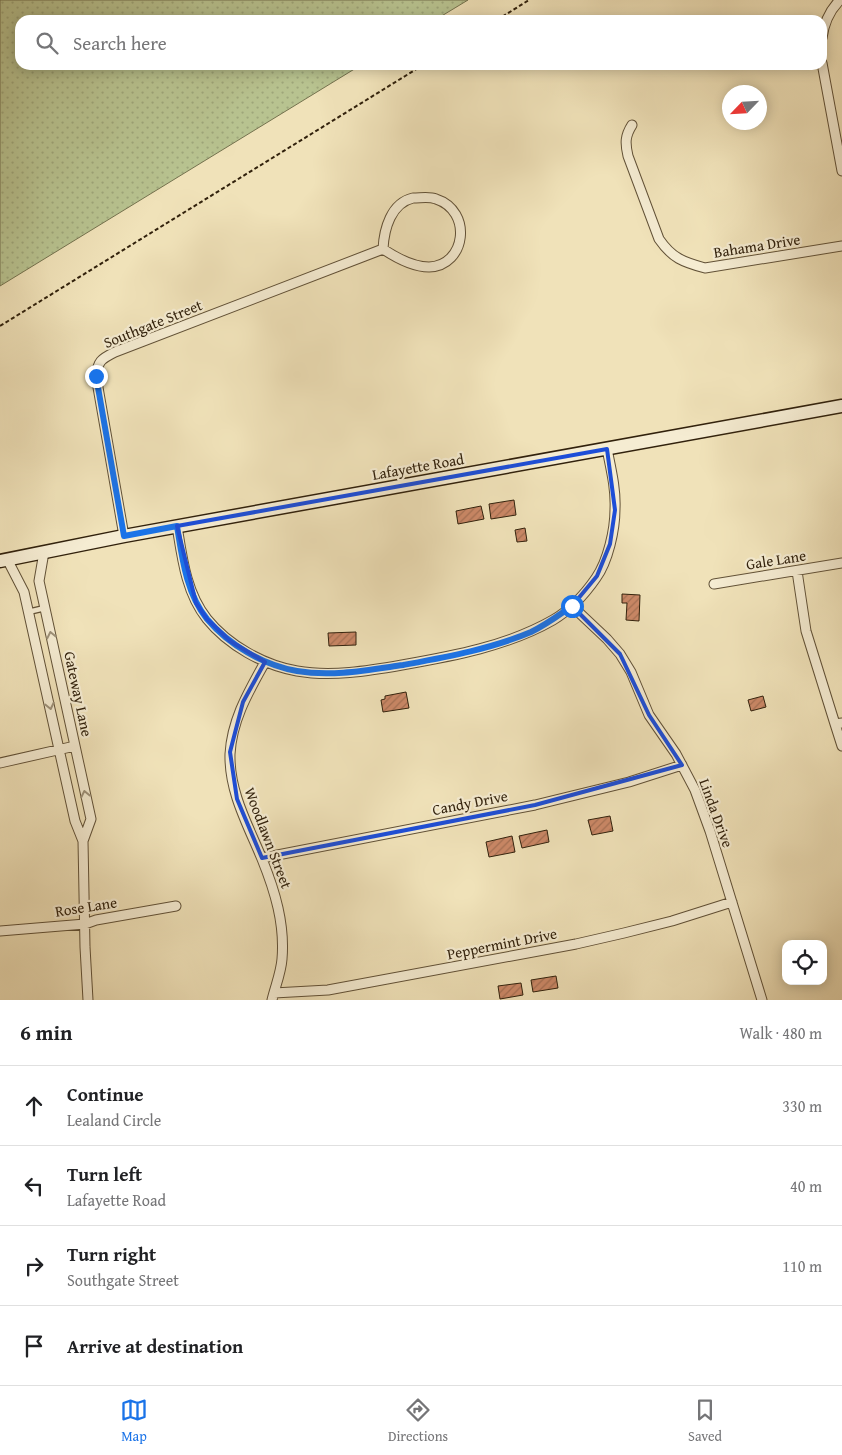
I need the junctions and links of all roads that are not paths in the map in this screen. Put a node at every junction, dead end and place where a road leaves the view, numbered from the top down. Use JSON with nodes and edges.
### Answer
{"nodes":[{"id":1,"x":840,"y":0,"type":"edge"},
{"id":2,"x":827,"y":19,"type":"edge"},
{"id":3,"x":823,"y":70,"type":"edge"},
{"id":4,"x":632,"y":125,"type":"dead end"},
{"id":5,"x":841,"y":154,"type":"edge"},
{"id":6,"x":842,"y":171,"type":"edge"},
{"id":7,"x":842,"y":246,"type":"edge"},
{"id":8,"x":383,"y":249,"type":"junction"},
{"id":9,"x":842,"y":406,"type":"edge"},
{"id":10,"x":607,"y":449,"type":"junction"},
{"id":11,"x":177,"y":526,"type":"junction"},
{"id":12,"x":124,"y":536,"type":"junction"},
{"id":13,"x":44,"y":552,"type":"junction"},
{"id":14,"x":3,"y":560,"type":"edge"},
{"id":15,"x":842,"y":563,"type":"edge"},
{"id":16,"x":797,"y":571,"type":"junction"},
{"id":17,"x":714,"y":584,"type":"dead end"},
{"id":18,"x":572,"y":606,"type":"junction"},
{"id":19,"x":45,"y":608,"type":"junction"},
{"id":20,"x":28,"y":612,"type":"junction"},
{"id":21,"x":265,"y":662,"type":"junction"},
{"id":22,"x":839,"y":724,"type":"edge"},
{"id":23,"x":75,"y":746,"type":"junction"},
{"id":24,"x":842,"y":746,"type":"edge"},
{"id":25,"x":60,"y":750,"type":"junction"},
{"id":26,"x":0,"y":763,"type":"edge"},
{"id":27,"x":682,"y":765,"type":"junction"},
{"id":28,"x":82,"y":840,"type":"junction"},
{"id":29,"x":262,"y":858,"type":"junction"},
{"id":30,"x":732,"y":902,"type":"junction"},
{"id":31,"x":176,"y":906,"type":"dead end"},
{"id":32,"x":85,"y":924,"type":"junction"},
{"id":33,"x":0,"y":931,"type":"edge"},
{"id":34,"x":273,"y":997,"type":"edge"},
{"id":35,"x":88,"y":1000,"type":"edge"},
{"id":36,"x":762,"y":1000,"type":"edge"}],
"edges":[{"from":1,"to":2,"type":"street"},
{"from":3,"to":5,"type":"street"},
{"from":4,"to":7,"type":"street","name":"Bahama Drive"},
{"from":5,"to":6,"type":"street"},
{"from":8,"to":8,"type":"street"},
{"from":8,"to":12,"type":"street","name":"Southgate Street"},
{"from":9,"to":10,"type":"main road","name":"Lafayette Road"},
{"from":10,"to":11,"type":"main road","name":"Lafayette Road"},
{"from":10,"to":18,"type":"street"},
{"from":11,"to":12,"type":"main road","name":"Lafayette Road"},
{"from":11,"to":21,"type":"street"},
{"from":12,"to":13,"type":"main road","name":"Lafayette Road"},
{"from":13,"to":14,"type":"main road","name":"Lafayette Road"},
{"from":13,"to":19,"type":"street","name":"Gateway Lane"},
{"from":14,"to":20,"type":"street","name":"Gateway Lane"},
{"from":15,"to":16,"type":"street","name":"Gale Lane"},
{"from":16,"to":17,"type":"street","name":"Gale Lane"},
{"from":16,"to":22,"type":"street"},
{"from":18,"to":21,"type":"street"},
{"from":18,"to":27,"type":"street","name":"Linda Drive"},
{"from":19,"to":20,"type":"lane"},
{"from":23,"to":19,"type":"street","name":"Gateway Lane","one_way":true},
{"from":20,"to":25,"type":"street","name":"Gateway Lane","one_way":true},
{"from":21,"to":29,"type":"street","name":"Woodlawn Street"},
{"from":22,"to":24,"type":"street"},
{"from":23,"to":25,"type":"street"},
{"from":28,"to":23,"type":"street","name":"Gateway Lane","one_way":true},
{"from":25,"to":26,"type":"street"},
{"from":25,"to":28,"type":"street","name":"Gateway Lane"},
{"from":27,"to":29,"type":"street","name":"Candy Drive"},
{"from":27,"to":30,"type":"street","name":"Linda Drive"},
{"from":28,"to":32,"type":"street","name":"Gateway Lane"},
{"from":29,"to":34,"type":"street","name":"Woodlawn Street"},
{"from":30,"to":34,"type":"street","name":"Peppermint Drive"},
{"from":30,"to":36,"type":"street","name":"Linda Drive"},
{"from":31,"to":32,"type":"street","name":"Rose Lane"},
{"from":32,"to":33,"type":"street","name":"Rose Lane"},
{"from":32,"to":35,"type":"street","name":"Gateway Lane"}]}
